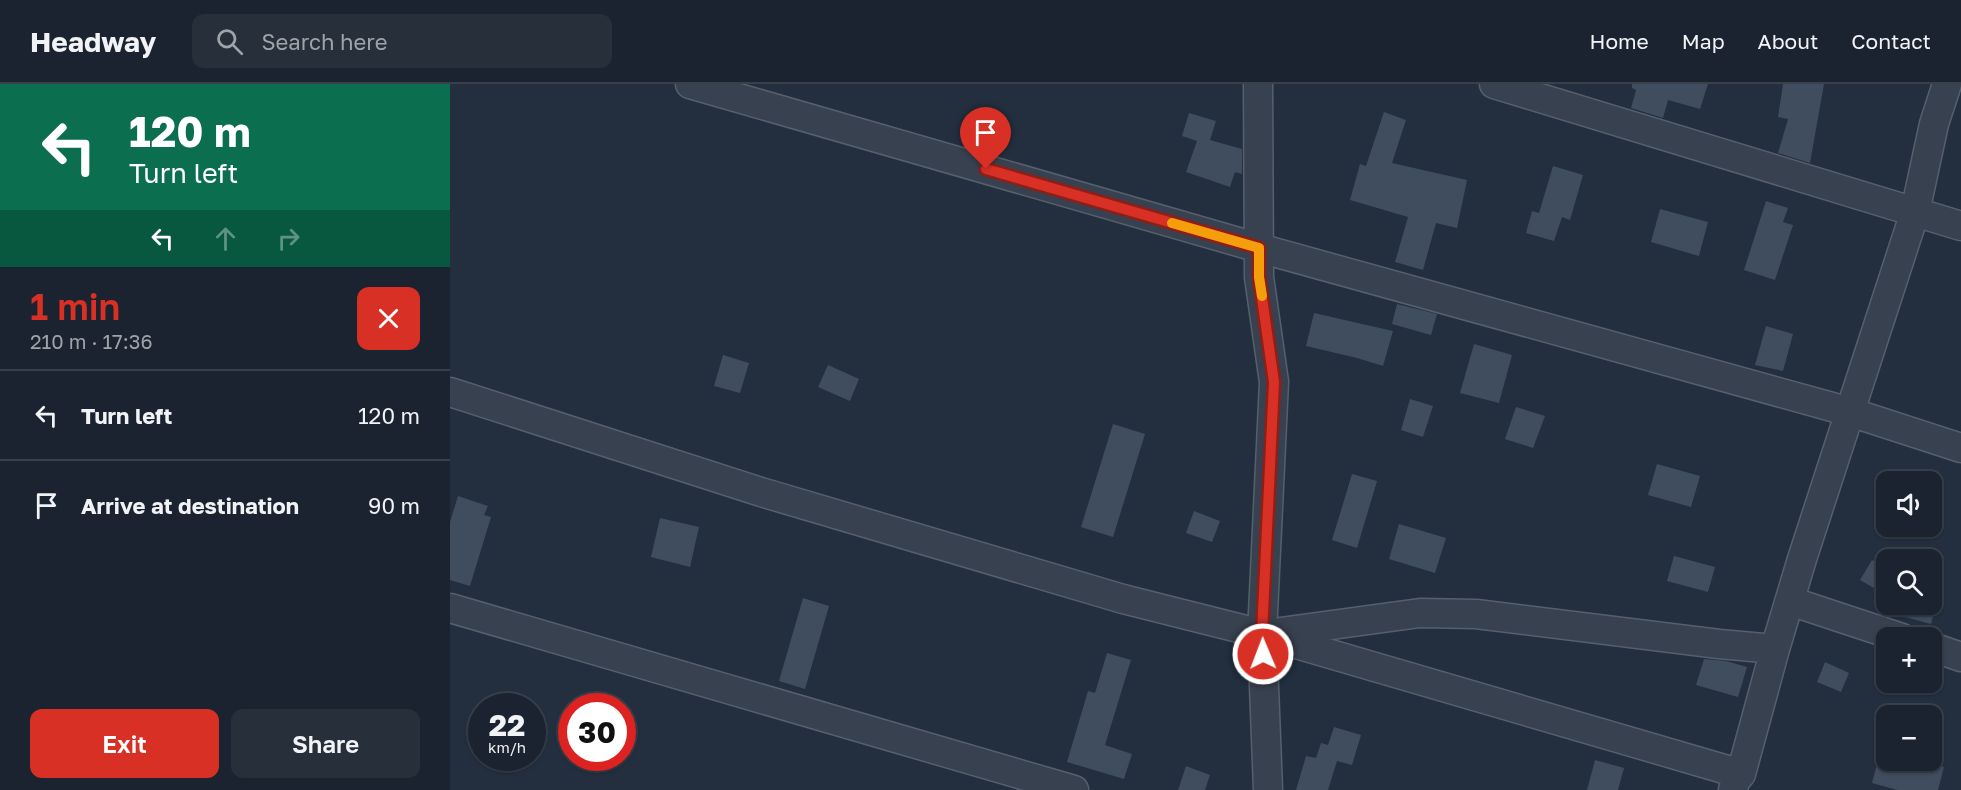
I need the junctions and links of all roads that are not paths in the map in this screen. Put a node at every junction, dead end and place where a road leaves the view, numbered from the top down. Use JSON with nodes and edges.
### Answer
{"nodes":[{"id":1,"x":690,"y":84,"type":"edge"},
{"id":2,"x":1258,"y":84,"type":"edge"},
{"id":3,"x":1494,"y":84,"type":"edge"},
{"id":4,"x":1947,"y":84,"type":"edge"},
{"id":5,"x":1915,"y":212,"type":"junction"},
{"id":6,"x":1961,"y":226,"type":"edge"},
{"id":7,"x":1259,"y":248,"type":"junction"},
{"id":8,"x":450,"y":392,"type":"edge"},
{"id":9,"x":1850,"y":412,"type":"junction"},
{"id":10,"x":1961,"y":448,"type":"edge"},
{"id":11,"x":1790,"y":601,"type":"junction"},
{"id":12,"x":450,"y":608,"type":"edge"},
{"id":13,"x":1876,"y":629,"type":"edge"},
{"id":14,"x":1262,"y":634,"type":"junction"},
{"id":15,"x":1775,"y":649,"type":"junction"},
{"id":16,"x":1942,"y":650,"type":"edge"},
{"id":17,"x":1961,"y":657,"type":"edge"},
{"id":18,"x":1737,"y":782,"type":"edge"},
{"id":19,"x":1074,"y":790,"type":"edge"},
{"id":20,"x":1268,"y":790,"type":"edge"}],
"edges":[{"from":1,"to":7,"type":"street"},
{"from":2,"to":7,"type":"street"},
{"from":3,"to":5,"type":"street"},
{"from":4,"to":5,"type":"street"},
{"from":5,"to":6,"type":"street"},
{"from":5,"to":9,"type":"street"},
{"from":7,"to":9,"type":"street"},
{"from":7,"to":14,"type":"street"},
{"from":8,"to":14,"type":"street"},
{"from":9,"to":10,"type":"street"},
{"from":9,"to":11,"type":"street"},
{"from":11,"to":13,"type":"street"},
{"from":11,"to":15,"type":"street"},
{"from":12,"to":19,"type":"street"},
{"from":14,"to":15,"type":"street"},
{"from":14,"to":18,"type":"street"},
{"from":14,"to":20,"type":"street"},
{"from":15,"to":18,"type":"street"},
{"from":16,"to":17,"type":"street"}]}
